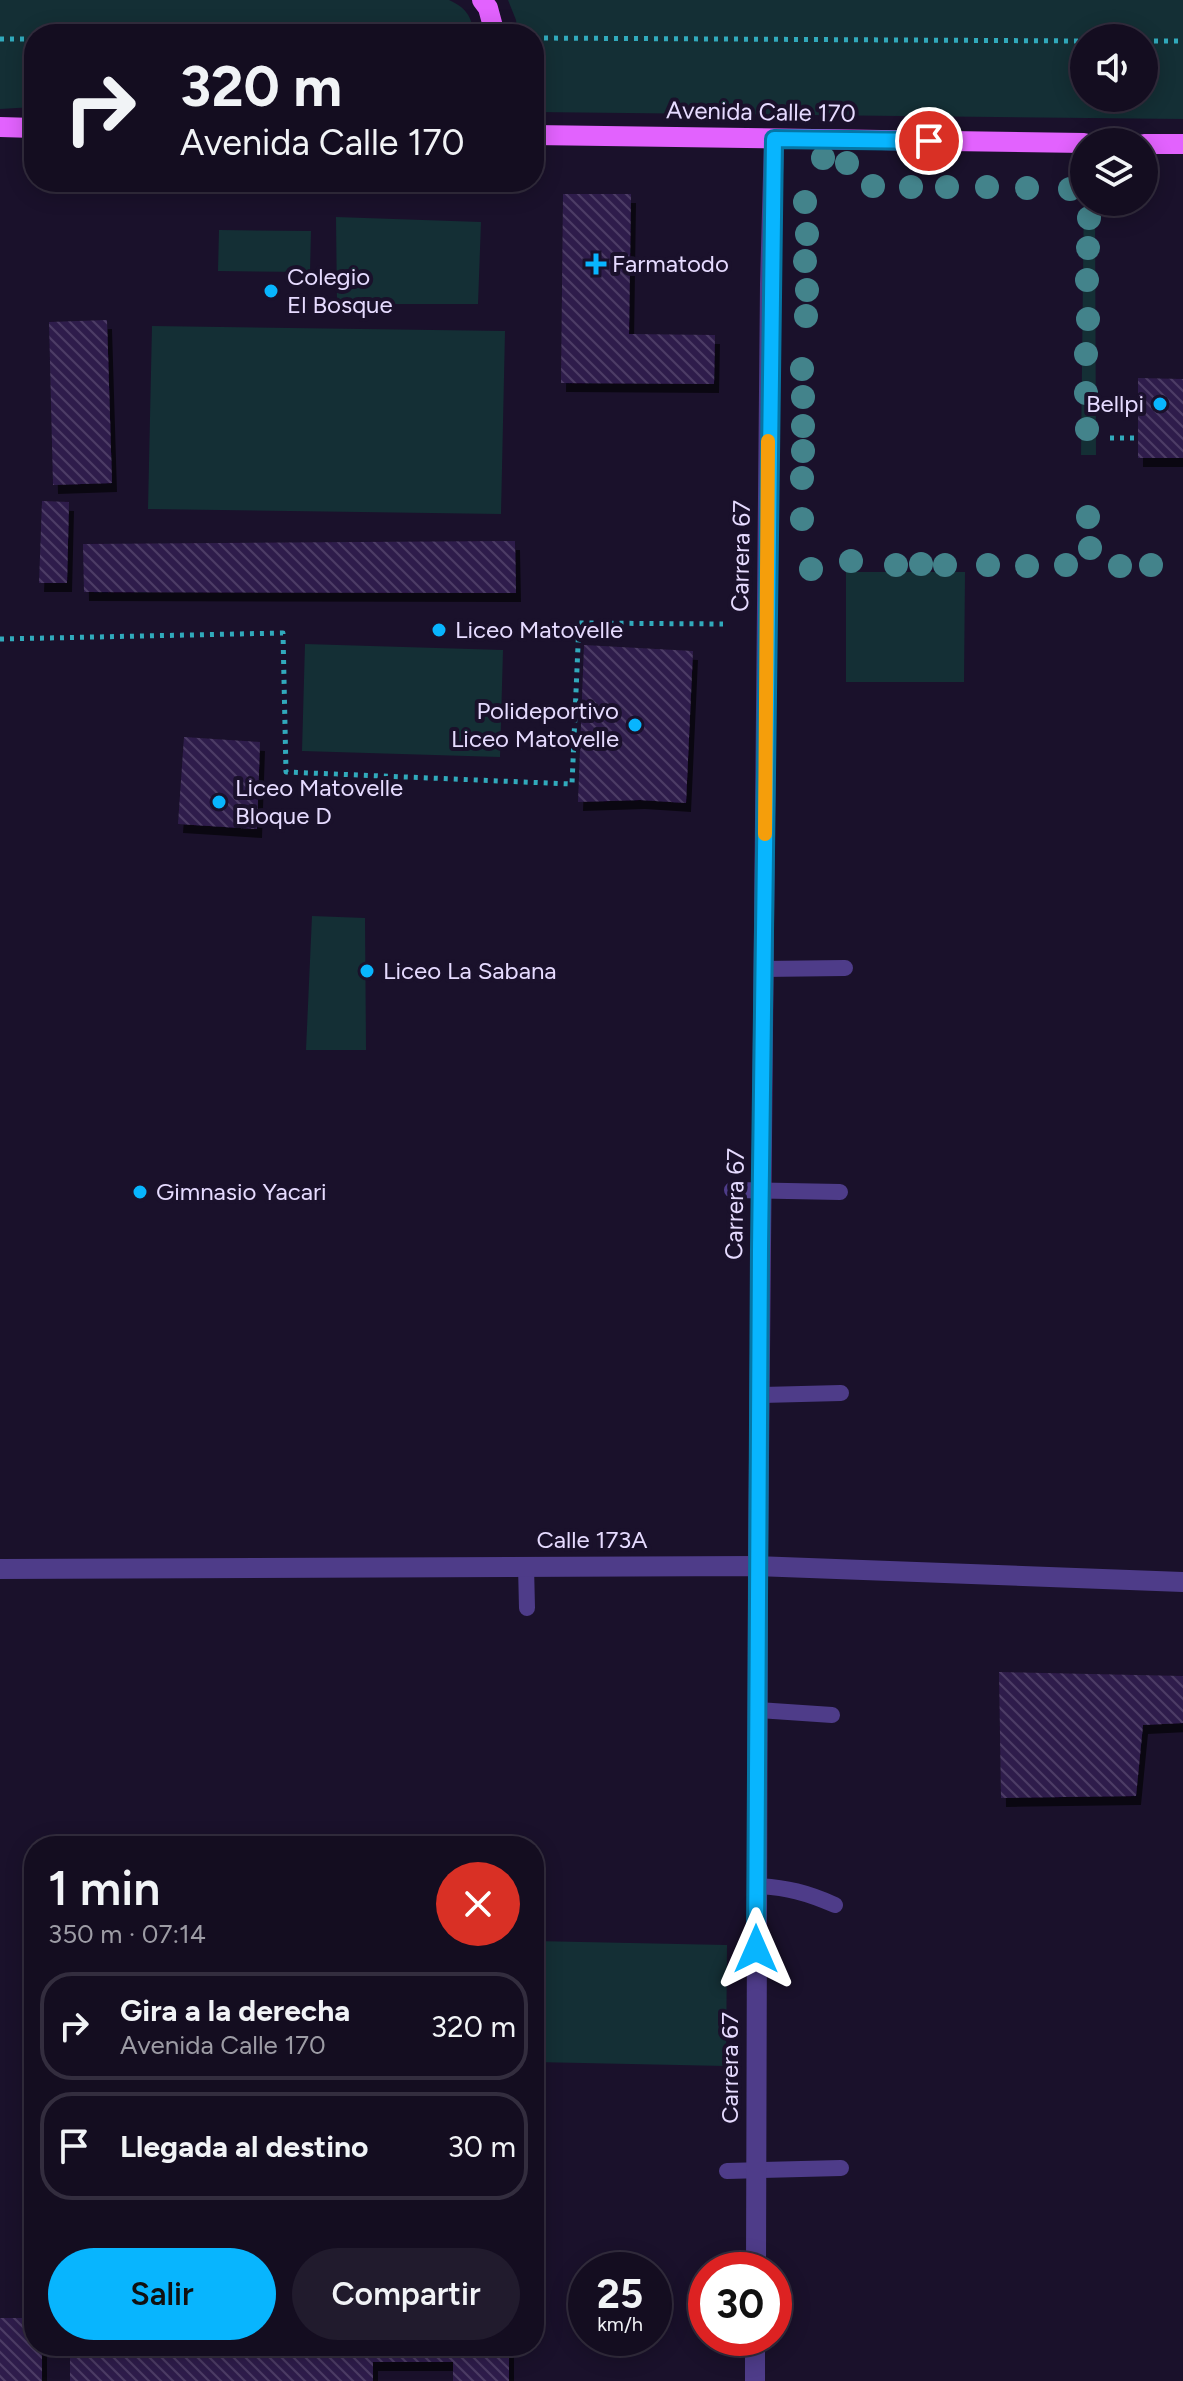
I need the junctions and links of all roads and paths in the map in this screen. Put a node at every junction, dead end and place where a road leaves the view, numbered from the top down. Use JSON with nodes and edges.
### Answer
{"nodes":[{"id":1,"x":482,"y":0,"type":"edge"},
{"id":2,"x":492,"y":24,"type":"edge"},
{"id":3,"x":544,"y":38,"type":"edge"},
{"id":4,"x":0,"y":39,"type":"edge"},
{"id":5,"x":24,"y":39,"type":"edge"},
{"id":6,"x":1070,"y":41,"type":"edge"},
{"id":7,"x":1158,"y":41,"type":"edge"},
{"id":8,"x":1183,"y":41,"type":"edge"},
{"id":9,"x":0,"y":127,"type":"edge"},
{"id":10,"x":24,"y":128,"type":"edge"},
{"id":11,"x":544,"y":135,"type":"edge"},
{"id":12,"x":774,"y":139,"type":"junction"},
{"id":13,"x":1070,"y":143,"type":"edge"},
{"id":14,"x":1158,"y":144,"type":"edge"},
{"id":15,"x":1183,"y":144,"type":"edge"},
{"id":16,"x":1110,"y":438,"type":"dead end"},
{"id":17,"x":1137,"y":438,"type":"dead end"},
{"id":18,"x":723,"y":624,"type":"dead end"},
{"id":19,"x":0,"y":639,"type":"edge"},
{"id":20,"x":845,"y":968,"type":"dead end"},
{"id":21,"x":763,"y":969,"type":"junction"},
{"id":22,"x":732,"y":1190,"type":"dead end"},
{"id":23,"x":761,"y":1191,"type":"junction"},
{"id":24,"x":840,"y":1192,"type":"dead end"},
{"id":25,"x":841,"y":1393,"type":"dead end"},
{"id":26,"x":759,"y":1395,"type":"junction"},
{"id":27,"x":526,"y":1566,"type":"junction"},
{"id":28,"x":758,"y":1566,"type":"junction"},
{"id":29,"x":0,"y":1569,"type":"edge"},
{"id":30,"x":1183,"y":1582,"type":"edge"},
{"id":31,"x":527,"y":1608,"type":"dead end"},
{"id":32,"x":757,"y":1710,"type":"junction"},
{"id":33,"x":832,"y":1715,"type":"dead end"},
{"id":34,"x":756,"y":1886,"type":"junction"},
{"id":35,"x":835,"y":1905,"type":"dead end"},
{"id":36,"x":841,"y":2168,"type":"dead end"},
{"id":37,"x":756,"y":2170,"type":"junction"},
{"id":38,"x":727,"y":2171,"type":"dead end"},
{"id":39,"x":756,"y":2252,"type":"edge"},
{"id":40,"x":755,"y":2356,"type":"edge"},
{"id":41,"x":755,"y":2381,"type":"edge"}],
"edges":[{"from":1,"to":2,"type":"main road"},
{"from":3,"to":6,"type":"path"},
{"from":4,"to":5,"type":"path"},
{"from":7,"to":8,"type":"path"},
{"from":9,"to":10,"type":"main road"},
{"from":11,"to":12,"type":"main road","name":"Avenida Calle 170"},
{"from":12,"to":13,"type":"main road","name":"Avenida Calle 170"},
{"from":12,"to":21,"type":"street","name":"Carrera 67"},
{"from":14,"to":15,"type":"main road"},
{"from":16,"to":17,"type":"path"},
{"from":18,"to":19,"type":"path"},
{"from":20,"to":21,"type":"lane"},
{"from":21,"to":23,"type":"street","name":"Carrera 67"},
{"from":22,"to":23,"type":"lane"},
{"from":23,"to":24,"type":"lane"},
{"from":23,"to":26,"type":"street","name":"Carrera 67"},
{"from":25,"to":26,"type":"lane"},
{"from":26,"to":28,"type":"street","name":"Carrera 67"},
{"from":27,"to":28,"type":"street","name":"Calle 173A"},
{"from":27,"to":29,"type":"street","name":"Calle 173A"},
{"from":27,"to":31,"type":"lane"},
{"from":28,"to":30,"type":"street","name":"Calle 173A"},
{"from":28,"to":32,"type":"street","name":"Carrera 67"},
{"from":32,"to":33,"type":"lane"},
{"from":32,"to":34,"type":"street","name":"Carrera 67"},
{"from":34,"to":35,"type":"lane"},
{"from":34,"to":37,"type":"street","name":"Carrera 67"},
{"from":36,"to":37,"type":"lane"},
{"from":37,"to":38,"type":"lane"},
{"from":37,"to":39,"type":"street","name":"Carrera 67"},
{"from":40,"to":41,"type":"street"}]}
